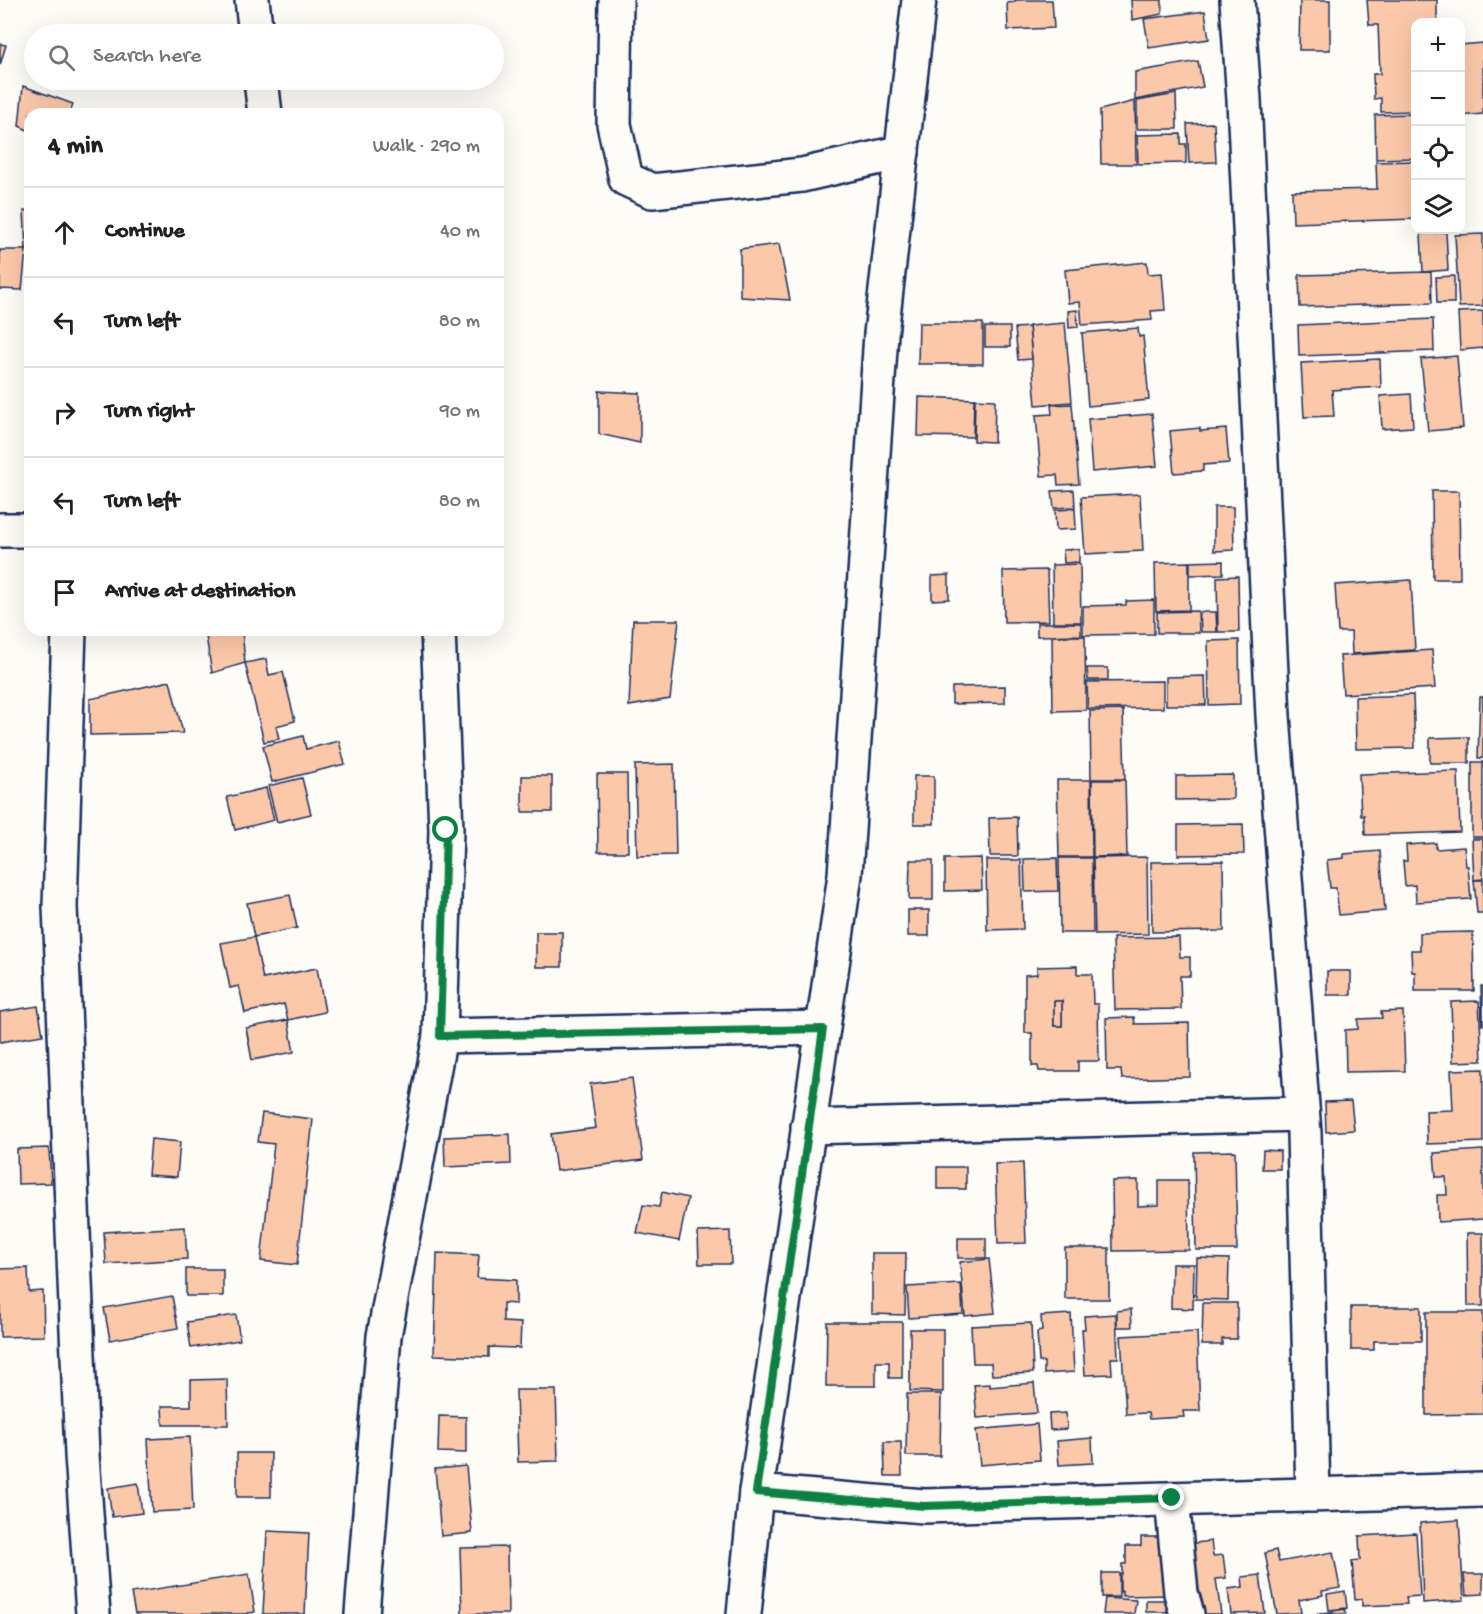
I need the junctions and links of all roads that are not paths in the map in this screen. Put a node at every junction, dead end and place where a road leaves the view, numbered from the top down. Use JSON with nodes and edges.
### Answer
{"nodes":[{"id":1,"x":252,"y":0,"type":"edge"},
{"id":2,"x":616,"y":0,"type":"edge"},
{"id":3,"x":919,"y":0,"type":"edge"},
{"id":4,"x":1237,"y":0,"type":"edge"},
{"id":5,"x":255,"y":24,"type":"edge"},
{"id":6,"x":262,"y":90,"type":"edge"},
{"id":7,"x":264,"y":108,"type":"edge"},
{"id":8,"x":902,"y":152,"type":"junction"},
{"id":9,"x":0,"y":530,"type":"edge"},
{"id":10,"x":24,"y":530,"type":"edge"},
{"id":11,"x":69,"y":636,"type":"edge"},
{"id":12,"x":438,"y":636,"type":"edge"},
{"id":13,"x":823,"y":1029,"type":"junction"},
{"id":14,"x":440,"y":1036,"type":"junction"},
{"id":15,"x":1302,"y":1114,"type":"junction"},
{"id":16,"x":808,"y":1127,"type":"junction"},
{"id":17,"x":1483,"y":1490,"type":"edge"},
{"id":18,"x":756,"y":1492,"type":"junction"},
{"id":19,"x":1312,"y":1495,"type":"junction"},
{"id":20,"x":1172,"y":1498,"type":"junction"},
{"id":21,"x":93,"y":1614,"type":"edge"},
{"id":22,"x":362,"y":1614,"type":"edge"},
{"id":23,"x":744,"y":1614,"type":"edge"},
{"id":24,"x":1187,"y":1614,"type":"edge"}],
"edges":[{"from":1,"to":5,"type":"street"},
{"from":2,"to":8,"type":"street"},
{"from":3,"to":8,"type":"street"},
{"from":4,"to":15,"type":"street"},
{"from":6,"to":7,"type":"street"},
{"from":8,"to":13,"type":"street"},
{"from":9,"to":10,"type":"street"},
{"from":11,"to":21,"type":"street"},
{"from":12,"to":14,"type":"street"},
{"from":13,"to":14,"type":"street"},
{"from":13,"to":16,"type":"street"},
{"from":14,"to":22,"type":"street"},
{"from":15,"to":16,"type":"street"},
{"from":15,"to":19,"type":"street"},
{"from":16,"to":18,"type":"street"},
{"from":17,"to":19,"type":"street"},
{"from":18,"to":20,"type":"street"},
{"from":18,"to":23,"type":"street"},
{"from":19,"to":20,"type":"street"},
{"from":20,"to":24,"type":"street"}]}
